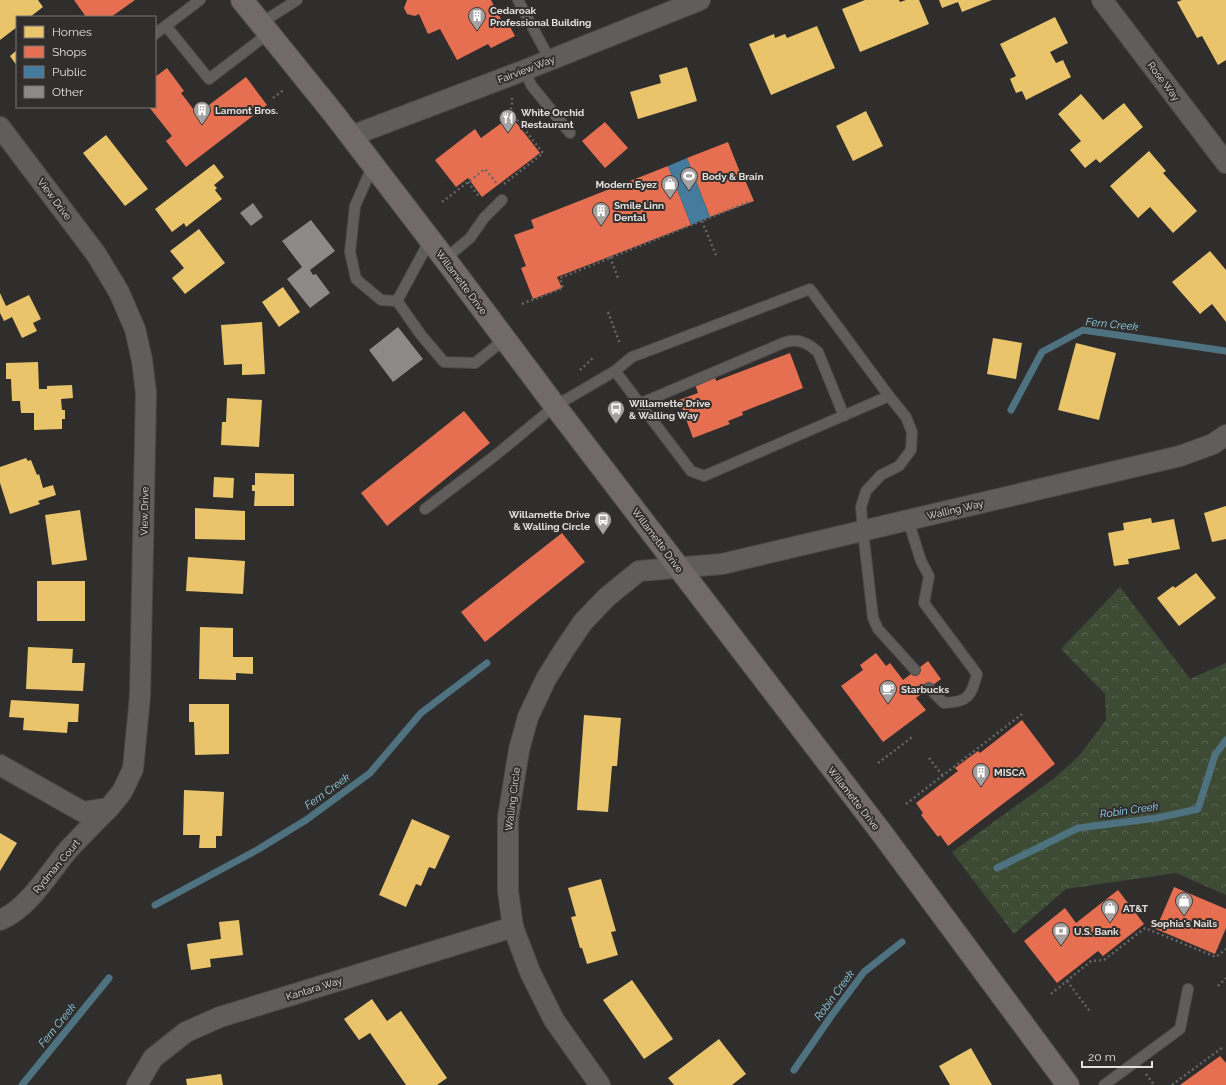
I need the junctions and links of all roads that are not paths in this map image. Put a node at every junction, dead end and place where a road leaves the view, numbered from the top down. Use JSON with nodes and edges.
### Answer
{"nodes":[{"id":1,"x":200,"y":0,"type":"edge"},
{"id":2,"x":242,"y":0,"type":"edge"},
{"id":3,"x":297,"y":0,"type":"edge"},
{"id":4,"x":518,"y":0,"type":"edge"},
{"id":5,"x":700,"y":0,"type":"edge"},
{"id":6,"x":1102,"y":0,"type":"edge"},
{"id":7,"x":166,"y":26,"type":"junction"},
{"id":8,"x":265,"y":28,"type":"junction"},
{"id":9,"x":156,"y":33,"type":"edge"},
{"id":10,"x":550,"y":60,"type":"junction"},
{"id":11,"x":525,"y":70,"type":"junction"},
{"id":12,"x":0,"y":127,"type":"edge"},
{"id":13,"x":570,"y":133,"type":"dead end"},
{"id":14,"x":351,"y":136,"type":"junction"},
{"id":15,"x":1226,"y":163,"type":"edge"},
{"id":16,"x":373,"y":165,"type":"junction"},
{"id":17,"x":502,"y":200,"type":"dead end"},
{"id":18,"x":430,"y":240,"type":"junction"},
{"id":19,"x":444,"y":259,"type":"junction"},
{"id":20,"x":397,"y":301,"type":"junction"},
{"id":21,"x":505,"y":339,"type":"junction"},
{"id":22,"x":615,"y":371,"type":"junction"},
{"id":23,"x":889,"y":396,"type":"junction"},
{"id":24,"x":639,"y":404,"type":"junction"},
{"id":25,"x":555,"y":406,"type":"junction"},
{"id":26,"x":844,"y":416,"type":"junction"},
{"id":27,"x":1226,"y":435,"type":"edge"},
{"id":28,"x":425,"y":509,"type":"dead end"},
{"id":29,"x":908,"y":520,"type":"junction"},
{"id":30,"x":863,"y":531,"type":"junction"},
{"id":31,"x":680,"y":568,"type":"junction"},
{"id":32,"x":915,"y":670,"type":"dead end"},
{"id":33,"x":929,"y":688,"type":"dead end"},
{"id":34,"x":0,"y":765,"type":"edge"},
{"id":35,"x":109,"y":808,"type":"junction"},
{"id":36,"x":0,"y":920,"type":"edge"},
{"id":37,"x":513,"y":927,"type":"junction"},
{"id":38,"x":1188,"y":989,"type":"dead end"},
{"id":39,"x":137,"y":1085,"type":"edge"},
{"id":40,"x":600,"y":1085,"type":"edge"},
{"id":41,"x":1068,"y":1085,"type":"edge"},
{"id":42,"x":1104,"y":1085,"type":"edge"}],
"edges":[{"from":1,"to":7,"type":"lane"},
{"from":2,"to":8,"type":"main road","name":"Willamette Drive"},
{"from":3,"to":8,"type":"lane"},
{"from":4,"to":10,"type":"lane"},
{"from":5,"to":10,"type":"street","name":"Fairview Way"},
{"from":6,"to":15,"type":"street","name":"Rose Way"},
{"from":7,"to":8,"type":"lane"},
{"from":7,"to":9,"type":"lane"},
{"from":8,"to":14,"type":"main road","name":"Willamette Drive"},
{"from":10,"to":11,"type":"street","name":"Fairview Way"},
{"from":11,"to":13,"type":"lane"},
{"from":11,"to":14,"type":"street","name":"Fairview Way"},
{"from":12,"to":35,"type":"street","name":"View Drive"},
{"from":14,"to":16,"type":"main road","name":"Willamette Drive"},
{"from":16,"to":18,"type":"main road","name":"Willamette Drive"},
{"from":16,"to":20,"type":"lane"},
{"from":17,"to":19,"type":"lane"},
{"from":18,"to":19,"type":"main road","name":"Willamette Drive"},
{"from":18,"to":20,"type":"lane"},
{"from":19,"to":21,"type":"main road","name":"Willamette Drive"},
{"from":20,"to":21,"type":"lane"},
{"from":21,"to":25,"type":"main road","name":"Willamette Drive"},
{"from":22,"to":23,"type":"lane"},
{"from":22,"to":24,"type":"lane"},
{"from":22,"to":25,"type":"lane"},
{"from":23,"to":26,"type":"lane"},
{"from":23,"to":30,"type":"lane"},
{"from":24,"to":26,"type":"lane"},
{"from":24,"to":26,"type":"lane"},
{"from":25,"to":28,"type":"lane"},
{"from":25,"to":31,"type":"main road","name":"Willamette Drive"},
{"from":27,"to":29,"type":"street","name":"Walling Way"},
{"from":29,"to":30,"type":"street","name":"Walling Way"},
{"from":29,"to":33,"type":"lane"},
{"from":30,"to":31,"type":"street","name":"Walling Way"},
{"from":30,"to":32,"type":"lane"},
{"from":31,"to":37,"type":"street","name":"Walling Circle"},
{"from":31,"to":41,"type":"main road","name":"Willamette Drive"},
{"from":34,"to":35,"type":"street"},
{"from":35,"to":36,"type":"street","name":"Rydman Court"},
{"from":37,"to":39,"type":"street","name":"Kantara Way"},
{"from":37,"to":40,"type":"street","name":"Walling Circle"},
{"from":38,"to":42,"type":"lane"}]}
